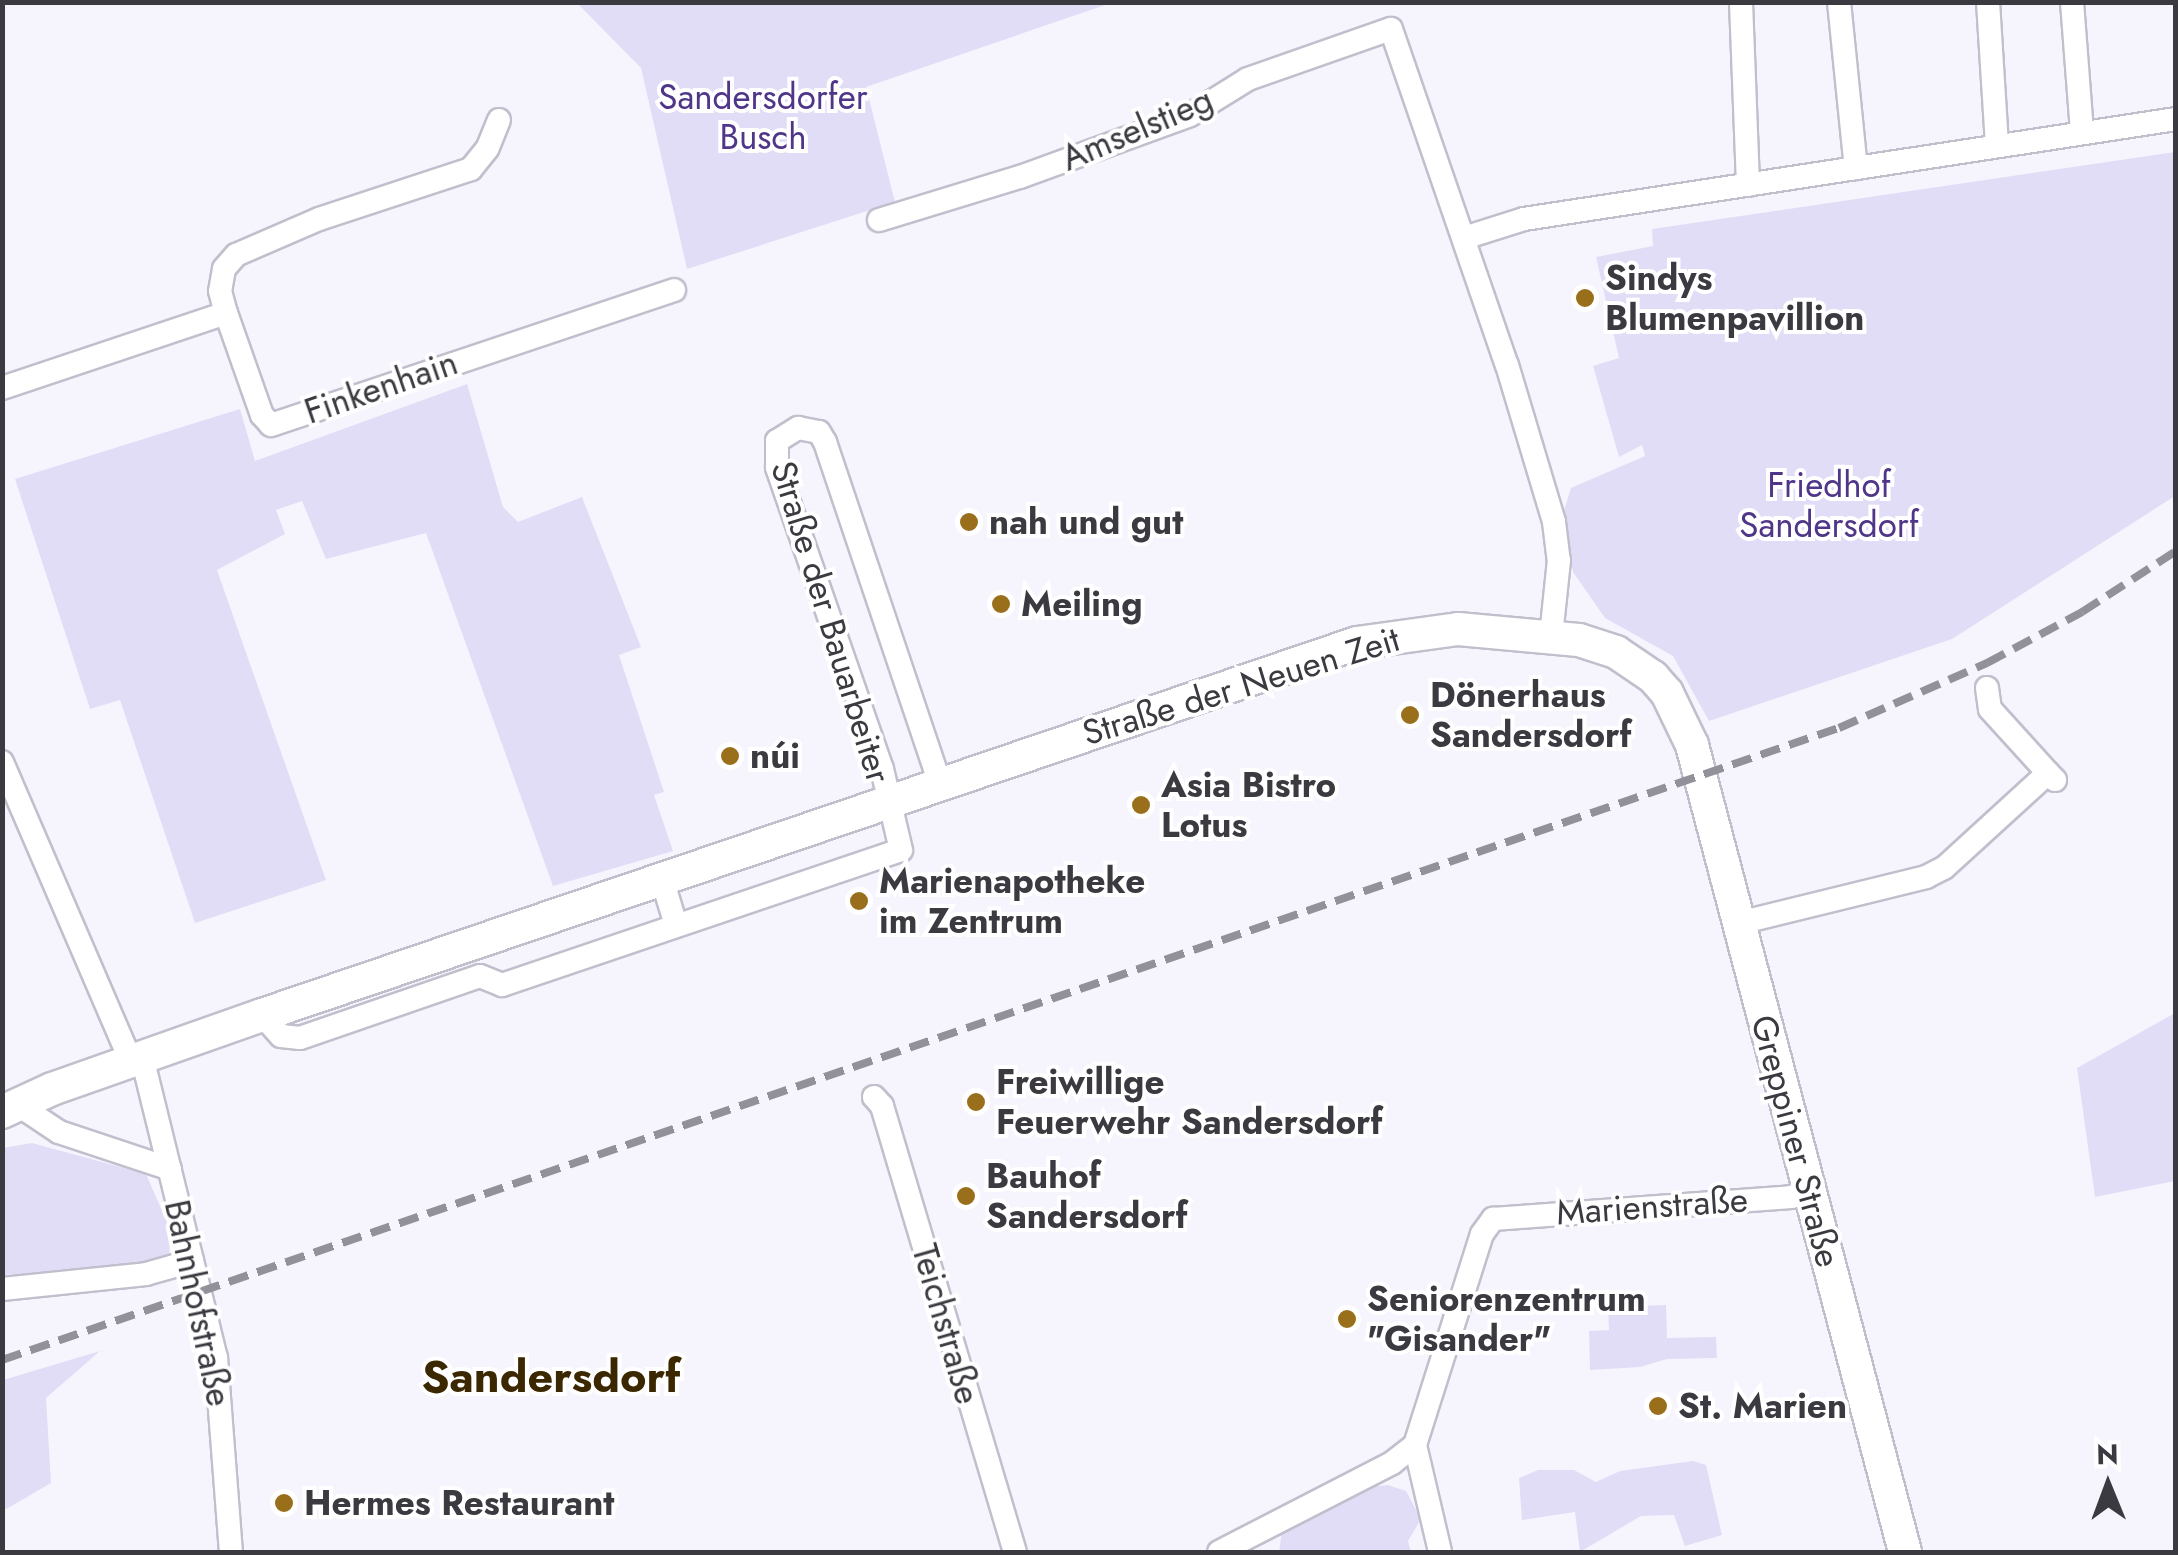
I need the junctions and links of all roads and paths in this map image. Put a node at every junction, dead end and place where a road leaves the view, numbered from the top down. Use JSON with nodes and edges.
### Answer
{"nodes":[{"id":1,"x":1741,"y":2,"type":"edge"},
{"id":2,"x":1840,"y":2,"type":"edge"},
{"id":3,"x":1988,"y":2,"type":"edge"},
{"id":4,"x":2072,"y":2,"type":"edge"},
{"id":5,"x":2176,"y":119,"type":"edge"},
{"id":6,"x":499,"y":120,"type":"dead end"},
{"id":7,"x":2082,"y":132,"type":"junction"},
{"id":8,"x":1996,"y":146,"type":"junction"},
{"id":9,"x":1856,"y":168,"type":"junction"},
{"id":10,"x":1748,"y":184,"type":"junction"},
{"id":11,"x":879,"y":220,"type":"dead end"},
{"id":12,"x":1464,"y":238,"type":"junction"},
{"id":13,"x":674,"y":290,"type":"dead end"},
{"id":14,"x":226,"y":313,"type":"junction"},
{"id":15,"x":2,"y":388,"type":"edge"},
{"id":16,"x":1551,"y":636,"type":"junction"},
{"id":17,"x":1987,"y":688,"type":"dead end"},
{"id":18,"x":1686,"y":730,"type":"joint"},
{"id":19,"x":2,"y":762,"type":"edge"},
{"id":20,"x":940,"y":784,"type":"junction"},
{"id":21,"x":887,"y":802,"type":"junction"},
{"id":22,"x":662,"y":879,"type":"junction"},
{"id":23,"x":1740,"y":923,"type":"junction"},
{"id":24,"x":676,"y":925,"type":"junction"},
{"id":25,"x":480,"y":941,"type":"junction"},
{"id":26,"x":480,"y":976,"type":"junction"},
{"id":27,"x":262,"y":1015,"type":"junction"},
{"id":28,"x":136,"y":1058,"type":"junction"},
{"id":29,"x":874,"y":1097,"type":"dead end"},
{"id":30,"x":10,"y":1108,"type":"edge"},
{"id":31,"x":170,"y":1169,"type":"junction"},
{"id":32,"x":1810,"y":1192,"type":"junction"},
{"id":33,"x":192,"y":1261,"type":"junction"},
{"id":34,"x":2,"y":1289,"type":"edge"},
{"id":35,"x":1415,"y":1445,"type":"junction"},
{"id":36,"x":231,"y":1552,"type":"edge"},
{"id":37,"x":1015,"y":1552,"type":"edge"},
{"id":38,"x":1219,"y":1552,"type":"edge"},
{"id":39,"x":1440,"y":1552,"type":"edge"},
{"id":40,"x":1905,"y":1552,"type":"edge"}],
"edges":[{"from":1,"to":10,"type":"street"},
{"from":2,"to":9,"type":"street"},
{"from":3,"to":8,"type":"street"},
{"from":4,"to":7,"type":"street"},
{"from":5,"to":7,"type":"street"},
{"from":6,"to":14,"type":"street","name":"Finkenhain"},
{"from":7,"to":8,"type":"street"},
{"from":8,"to":9,"type":"street"},
{"from":9,"to":10,"type":"street"},
{"from":10,"to":12,"type":"street"},
{"from":11,"to":12,"type":"street","name":"Amselstieg"},
{"from":12,"to":16,"type":"street"},
{"from":13,"to":14,"type":"street","name":"Finkenhain"},
{"from":14,"to":15,"type":"street"},
{"from":16,"to":18,"type":"street","name":"Straße der Neuen Zeit"},
{"from":16,"to":20,"type":"street","name":"Straße der Neuen Zeit"},
{"from":17,"to":23,"type":"street"},
{"from":18,"to":23,"type":"street","name":"Greppiner Straße"},
{"from":19,"to":28,"type":"street","name":"Bahnhofstraße"},
{"from":20,"to":21,"type":"street","name":"Straße der Neuen Zeit"},
{"from":20,"to":21,"type":"street","name":"Straße der Bauarbeiter"},
{"from":21,"to":22,"type":"street","name":"Straße der Neuen Zeit"},
{"from":21,"to":24,"type":"street"},
{"from":22,"to":24,"type":"street"},
{"from":22,"to":25,"type":"street","name":"Straße der Neuen Zeit"},
{"from":23,"to":32,"type":"street","name":"Greppiner Straße"},
{"from":24,"to":26,"type":"street"},
{"from":25,"to":26,"type":"street"},
{"from":25,"to":27,"type":"street","name":"Straße der Neuen Zeit"},
{"from":26,"to":27,"type":"street"},
{"from":27,"to":28,"type":"street","name":"Straße der Neuen Zeit"},
{"from":28,"to":30,"type":"street","name":"Straße der Neuen Zeit"},
{"from":28,"to":31,"type":"street","name":"Bahnhofstraße"},
{"from":29,"to":37,"type":"street","name":"Teichstraße"},
{"from":30,"to":31,"type":"street"},
{"from":31,"to":33,"type":"street","name":"Bahnhofstraße"},
{"from":32,"to":35,"type":"street","name":"Marienstraße"},
{"from":32,"to":40,"type":"street","name":"Greppiner Straße"},
{"from":33,"to":34,"type":"street"},
{"from":33,"to":36,"type":"street","name":"Bahnhofstraße"},
{"from":35,"to":38,"type":"street"},
{"from":35,"to":39,"type":"street"}]}
